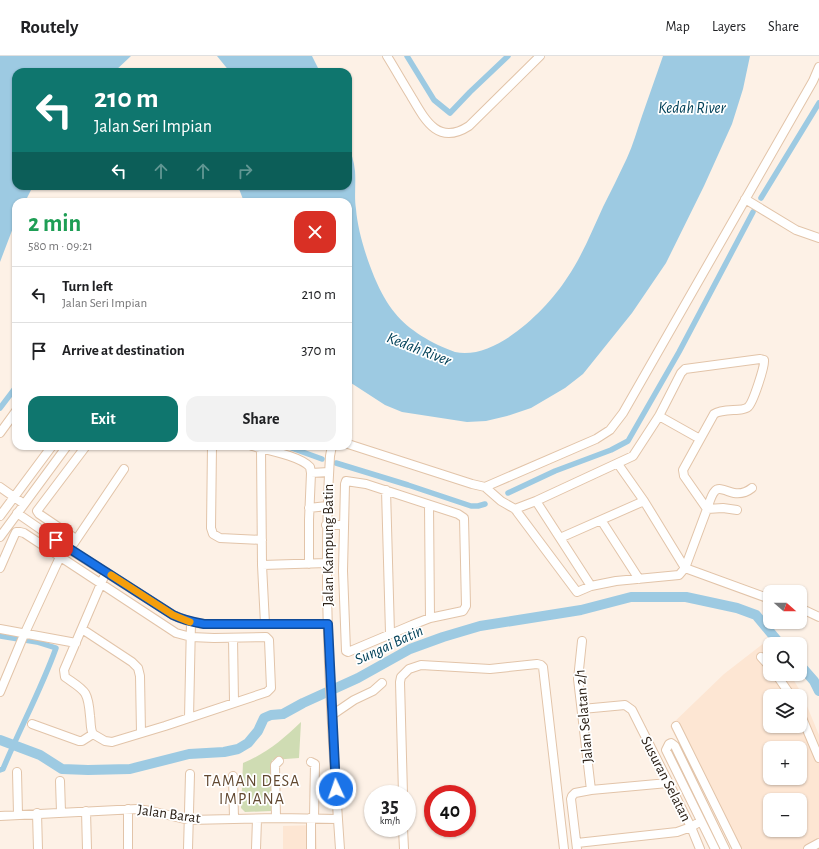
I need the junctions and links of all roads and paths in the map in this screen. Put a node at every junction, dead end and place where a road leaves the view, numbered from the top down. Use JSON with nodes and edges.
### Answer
{"nodes":[{"id":1,"x":386,"y":56,"type":"edge"},
{"id":2,"x":540,"y":56,"type":"edge"},
{"id":3,"x":819,"y":67,"type":"edge"},
{"id":4,"x":745,"y":200,"type":"junction"},
{"id":5,"x":819,"y":238,"type":"edge"},
{"id":6,"x":12,"y":416,"type":"edge"},
{"id":7,"x":659,"y":416,"type":"junction"},
{"id":8,"x":0,"y":433,"type":"edge"},
{"id":9,"x":700,"y":439,"type":"junction"},
{"id":10,"x":352,"y":445,"type":"edge"},
{"id":11,"x":49,"y":450,"type":"edge"},
{"id":12,"x":65,"y":450,"type":"edge"},
{"id":13,"x":83,"y":450,"type":"edge"},
{"id":14,"x":212,"y":450,"type":"edge"},
{"id":15,"x":261,"y":450,"type":"edge"},
{"id":16,"x":265,"y":450,"type":"edge"},
{"id":17,"x":331,"y":450,"type":"edge"},
{"id":18,"x":618,"y":464,"type":"junction"},
{"id":19,"x":124,"y":469,"type":"dead end"},
{"id":20,"x":329,"y":472,"type":"junction"},
{"id":21,"x":311,"y":473,"type":"junction"},
{"id":22,"x":0,"y":486,"type":"edge"},
{"id":23,"x":485,"y":487,"type":"junction"},
{"id":24,"x":752,"y":488,"type":"dead end"},
{"id":25,"x":386,"y":490,"type":"junction"},
{"id":26,"x":14,"y":497,"type":"junction"},
{"id":27,"x":536,"y":501,"type":"junction"},
{"id":28,"x":644,"y":501,"type":"junction"},
{"id":29,"x":24,"y":504,"type":"junction"},
{"id":30,"x":429,"y":505,"type":"junction"},
{"id":31,"x":327,"y":506,"type":"junction"},
{"id":32,"x":309,"y":508,"type":"junction"},
{"id":33,"x":515,"y":509,"type":"junction"},
{"id":34,"x":707,"y":509,"type":"junction"},
{"id":35,"x":738,"y":510,"type":"dead end"},
{"id":36,"x":17,"y":513,"type":"junction"},
{"id":37,"x":0,"y":516,"type":"edge"},
{"id":38,"x":601,"y":520,"type":"junction"},
{"id":39,"x":326,"y":525,"type":"junction"},
{"id":40,"x":344,"y":525,"type":"junction"},
{"id":41,"x":0,"y":537,"type":"edge"},
{"id":42,"x":560,"y":538,"type":"junction"},
{"id":43,"x":76,"y":539,"type":"junction"},
{"id":44,"x":262,"y":540,"type":"junction"},
{"id":45,"x":69,"y":549,"type":"junction"},
{"id":46,"x":60,"y":557,"type":"junction"},
{"id":47,"x":327,"y":563,"type":"junction"},
{"id":48,"x":309,"y":564,"type":"junction"},
{"id":49,"x":262,"y":565,"type":"junction"},
{"id":50,"x":0,"y":568,"type":"edge"},
{"id":51,"x":685,"y":568,"type":"junction"},
{"id":52,"x":106,"y":572,"type":"junction"},
{"id":53,"x":639,"y":580,"type":"junction"},
{"id":54,"x":101,"y":583,"type":"junction"},
{"id":55,"x":591,"y":586,"type":"junction"},
{"id":56,"x":763,"y":596,"type":"edge"},
{"id":57,"x":807,"y":612,"type":"edge"},
{"id":58,"x":430,"y":618,"type":"junction"},
{"id":59,"x":819,"y":618,"type":"edge"},
{"id":60,"x":192,"y":622,"type":"junction"},
{"id":61,"x":265,"y":624,"type":"junction"},
{"id":62,"x":328,"y":624,"type":"junction"},
{"id":63,"x":0,"y":629,"type":"edge"},
{"id":64,"x":82,"y":629,"type":"junction"},
{"id":65,"x":390,"y":633,"type":"junction"},
{"id":66,"x":191,"y":637,"type":"junction"},
{"id":67,"x":22,"y":638,"type":"junction"},
{"id":68,"x":234,"y":638,"type":"junction"},
{"id":69,"x":582,"y":641,"type":"dead end"},
{"id":70,"x":76,"y":643,"type":"junction"},
{"id":71,"x":382,"y":683,"type":"dead end"},
{"id":72,"x":0,"y":692,"type":"edge"},
{"id":73,"x":234,"y":702,"type":"junction"},
{"id":74,"x":582,"y":709,"type":"junction"},
{"id":75,"x":332,"y":715,"type":"junction"},
{"id":76,"x":189,"y":718,"type":"junction"},
{"id":77,"x":32,"y":724,"type":"dead end"},
{"id":78,"x":676,"y":726,"type":"dead end"},
{"id":79,"x":807,"y":730,"type":"edge"},
{"id":80,"x":142,"y":733,"type":"junction"},
{"id":81,"x":93,"y":734,"type":"junction"},
{"id":82,"x":819,"y":758,"type":"edge"},
{"id":83,"x":279,"y":762,"type":"dead end"},
{"id":84,"x":311,"y":762,"type":"dead end"},
{"id":85,"x":17,"y":772,"type":"dead end"},
{"id":86,"x":190,"y":774,"type":"dead end"},
{"id":87,"x":233,"y":776,"type":"dead end"},
{"id":88,"x":60,"y":781,"type":"dead end"},
{"id":89,"x":668,"y":783,"type":"junction"},
{"id":90,"x":403,"y":785,"type":"edge"},
{"id":91,"x":591,"y":790,"type":"junction"},
{"id":92,"x":128,"y":809,"type":"junction"},
{"id":93,"x":86,"y":811,"type":"junction"},
{"id":94,"x":61,"y":812,"type":"junction"},
{"id":95,"x":37,"y":813,"type":"junction"},
{"id":96,"x":18,"y":814,"type":"junction"},
{"id":97,"x":0,"y":816,"type":"edge"},
{"id":98,"x":276,"y":818,"type":"junction"},
{"id":99,"x":312,"y":818,"type":"junction"},
{"id":100,"x":234,"y":819,"type":"junction"},
{"id":101,"x":257,"y":819,"type":"junction"},
{"id":102,"x":338,"y":819,"type":"junction"},
{"id":103,"x":189,"y":820,"type":"junction"},
{"id":104,"x":701,"y":821,"type":"junction"},
{"id":105,"x":691,"y":827,"type":"junction"},
{"id":106,"x":403,"y":837,"type":"edge"},
{"id":107,"x":819,"y":844,"type":"edge"},
{"id":108,"x":577,"y":846,"type":"edge"},
{"id":109,"x":38,"y":849,"type":"edge"},
{"id":110,"x":87,"y":849,"type":"edge"},
{"id":111,"x":128,"y":849,"type":"edge"},
{"id":112,"x":188,"y":849,"type":"edge"},
{"id":113,"x":256,"y":849,"type":"edge"},
{"id":114,"x":312,"y":849,"type":"edge"},
{"id":115,"x":340,"y":849,"type":"edge"},
{"id":116,"x":404,"y":849,"type":"edge"},
{"id":117,"x":564,"y":849,"type":"edge"},
{"id":118,"x":700,"y":849,"type":"edge"},
{"id":119,"x":715,"y":849,"type":"edge"},
{"id":120,"x":725,"y":849,"type":"edge"},
{"id":121,"x":737,"y":849,"type":"edge"},
{"id":122,"x":808,"y":849,"type":"edge"}],
"edges":[{"from":1,"to":2,"type":"street"},
{"from":3,"to":4,"type":"street"},
{"from":4,"to":5,"type":"street"},
{"from":4,"to":23,"type":"street"},
{"from":6,"to":8,"type":"street"},
{"from":7,"to":9,"type":"street"},
{"from":7,"to":9,"type":"street"},
{"from":7,"to":18,"type":"street"},
{"from":9,"to":34,"type":"street"},
{"from":10,"to":23,"type":"street"},
{"from":11,"to":26,"type":"street"},
{"from":12,"to":29,"type":"street"},
{"from":13,"to":43,"type":"street"},
{"from":14,"to":44,"type":"street"},
{"from":15,"to":44,"type":"street"},
{"from":16,"to":21,"type":"street"},
{"from":17,"to":20,"type":"street","name":"Jalan Kampung Batin"},
{"from":18,"to":27,"type":"street"},
{"from":18,"to":28,"type":"street"},
{"from":19,"to":43,"type":"street"},
{"from":20,"to":21,"type":"street"},
{"from":20,"to":31,"type":"street","name":"Jalan Kampung Batin"},
{"from":21,"to":32,"type":"street"},
{"from":22,"to":26,"type":"street"},
{"from":23,"to":33,"type":"street"},
{"from":24,"to":34,"type":"street"},
{"from":25,"to":30,"type":"street"},
{"from":25,"to":40,"type":"street"},
{"from":25,"to":65,"type":"street"},
{"from":26,"to":29,"type":"street"},
{"from":26,"to":37,"type":"street"},
{"from":27,"to":33,"type":"street"},
{"from":27,"to":42,"type":"street"},
{"from":28,"to":38,"type":"street"},
{"from":28,"to":51,"type":"street"},
{"from":29,"to":36,"type":"street"},
{"from":30,"to":58,"type":"street"},
{"from":30,"to":58,"type":"street"},
{"from":31,"to":32,"type":"street"},
{"from":31,"to":39,"type":"street","name":"Jalan Kampung Batin"},
{"from":32,"to":48,"type":"street"},
{"from":33,"to":55,"type":"street"},
{"from":34,"to":35,"type":"street"},
{"from":34,"to":51,"type":"street"},
{"from":36,"to":41,"type":"street"},
{"from":36,"to":45,"type":"street"},
{"from":38,"to":42,"type":"street"},
{"from":38,"to":53,"type":"street"},
{"from":39,"to":40,"type":"street"},
{"from":39,"to":47,"type":"street","name":"Jalan Kampung Batin"},
{"from":40,"to":65,"type":"street"},
{"from":42,"to":55,"type":"street"},
{"from":43,"to":45,"type":"street"},
{"from":44,"to":49,"type":"street"},
{"from":45,"to":52,"type":"street"},
{"from":46,"to":50,"type":"street"},
{"from":46,"to":54,"type":"street"},
{"from":46,"to":67,"type":"street"},
{"from":47,"to":48,"type":"street"},
{"from":47,"to":62,"type":"street","name":"Jalan Kampung Batin"},
{"from":48,"to":49,"type":"street"},
{"from":49,"to":61,"type":"street"},
{"from":51,"to":53,"type":"street"},
{"from":51,"to":56,"type":"street"},
{"from":52,"to":54,"type":"street"},
{"from":52,"to":60,"type":"street"},
{"from":53,"to":55,"type":"street"},
{"from":54,"to":64,"type":"street"},
{"from":54,"to":66,"type":"street"},
{"from":57,"to":59,"type":"street"},
{"from":58,"to":65,"type":"street"},
{"from":60,"to":61,"type":"street"},
{"from":60,"to":66,"type":"street"},
{"from":61,"to":62,"type":"street"},
{"from":62,"to":75,"type":"street","name":"Jalan Kampung Batin"},
{"from":63,"to":67,"type":"street"},
{"from":64,"to":70,"type":"street"},
{"from":64,"to":80,"type":"street"},
{"from":66,"to":68,"type":"street"},
{"from":66,"to":76,"type":"street"},
{"from":67,"to":70,"type":"street"},
{"from":67,"to":72,"type":"street"},
{"from":68,"to":73,"type":"street"},
{"from":68,"to":73,"type":"street"},
{"from":69,"to":74,"type":"street","name":"Jalan Selatan 2/1"},
{"from":70,"to":81,"type":"street"},
{"from":71,"to":75,"type":"street"},
{"from":73,"to":76,"type":"street"},
{"from":74,"to":89,"type":"street","name":"Susuran Selatan"},
{"from":74,"to":91,"type":"street","name":"Jalan Selatan 2/1"},
{"from":75,"to":102,"type":"street","name":"Jalan Kampung Batin"},
{"from":76,"to":80,"type":"street"},
{"from":77,"to":81,"type":"street"},
{"from":78,"to":121,"type":"street"},
{"from":79,"to":82,"type":"street"},
{"from":80,"to":81,"type":"street"},
{"from":83,"to":98,"type":"street"},
{"from":84,"to":99,"type":"street"},
{"from":85,"to":96,"type":"street"},
{"from":86,"to":103,"type":"street"},
{"from":87,"to":100,"type":"street"},
{"from":88,"to":94,"type":"street"},
{"from":89,"to":91,"type":"street"},
{"from":89,"to":105,"type":"street","name":"Susuran Selatan"},
{"from":90,"to":117,"type":"street"},
{"from":91,"to":108,"type":"street"},
{"from":92,"to":93,"type":"street","name":"Jalan Barat"},
{"from":92,"to":103,"type":"street","name":"Jalan Barat"},
{"from":92,"to":111,"type":"street"},
{"from":93,"to":94,"type":"street","name":"Jalan Barat"},
{"from":93,"to":110,"type":"street"},
{"from":94,"to":95,"type":"street","name":"Jalan Barat"},
{"from":95,"to":96,"type":"street","name":"Jalan Barat"},
{"from":95,"to":109,"type":"street"},
{"from":96,"to":97,"type":"street","name":"Jalan Barat"},
{"from":98,"to":99,"type":"street","name":"Jalan Barat"},
{"from":98,"to":101,"type":"street","name":"Jalan Barat"},
{"from":99,"to":102,"type":"street","name":"Jalan Barat"},
{"from":99,"to":114,"type":"street"},
{"from":100,"to":101,"type":"street","name":"Jalan Barat"},
{"from":100,"to":103,"type":"street","name":"Jalan Barat"},
{"from":101,"to":113,"type":"street"},
{"from":102,"to":115,"type":"street","name":"Jalan Kampung Batin"},
{"from":103,"to":112,"type":"street"},
{"from":104,"to":105,"type":"street"},
{"from":104,"to":119,"type":"street"},
{"from":104,"to":120,"type":"street"},
{"from":105,"to":108,"type":"street"},
{"from":105,"to":118,"type":"street","name":"Susuran Selatan"},
{"from":106,"to":116,"type":"street"},
{"from":107,"to":122,"type":"street"}]}
